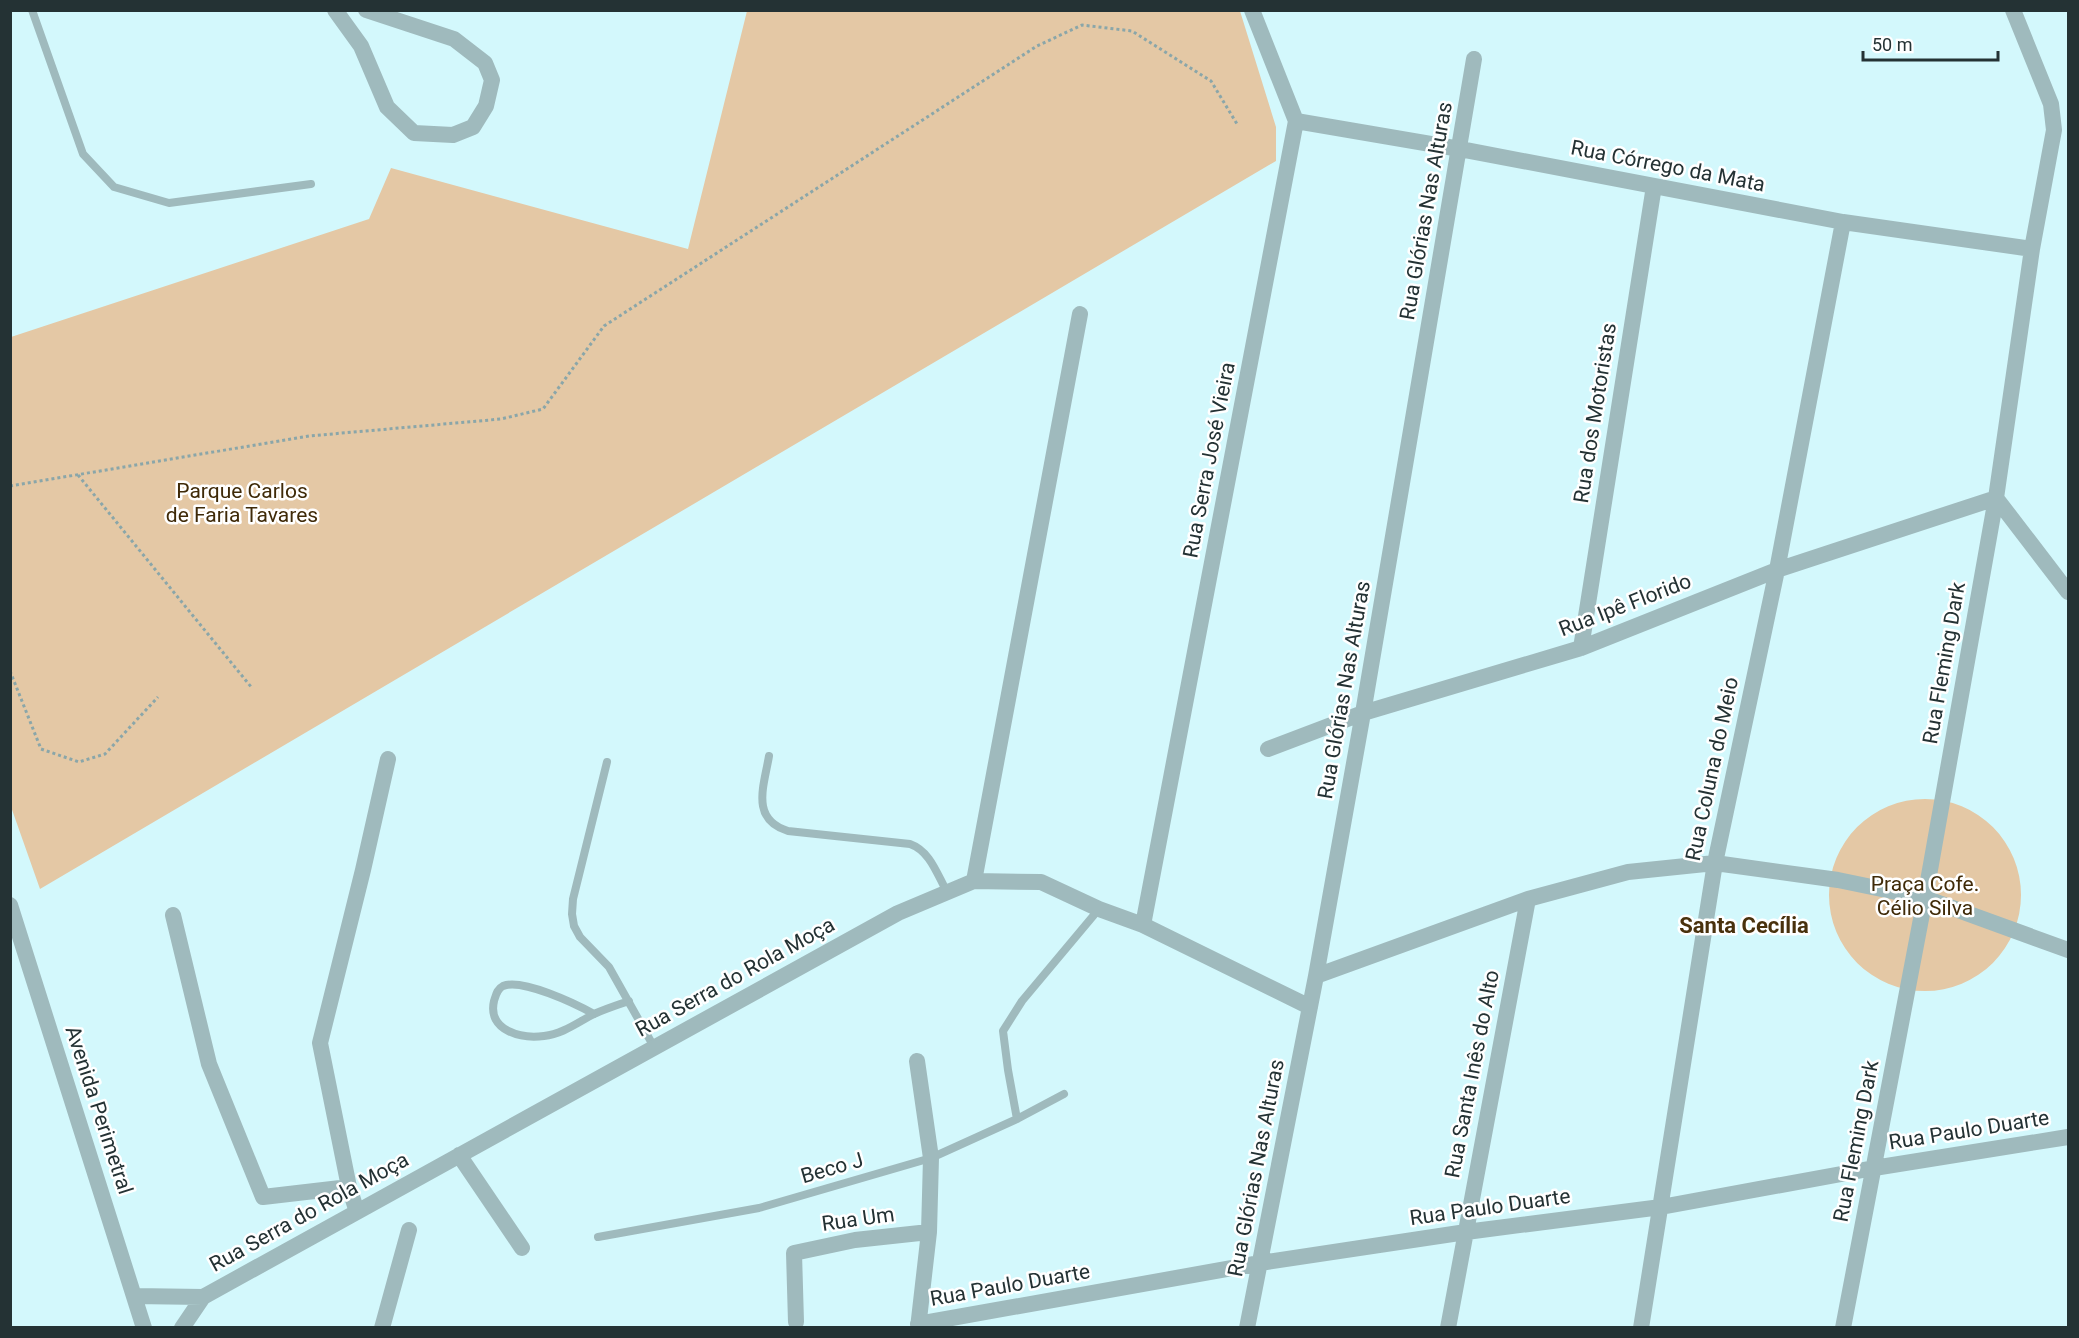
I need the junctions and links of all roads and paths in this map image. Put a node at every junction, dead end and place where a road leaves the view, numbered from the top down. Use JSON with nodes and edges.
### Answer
{"nodes":[{"id":1,"x":32,"y":10,"type":"edge"},
{"id":2,"x":335,"y":10,"type":"edge"},
{"id":3,"x":366,"y":10,"type":"edge"},
{"id":4,"x":1252,"y":10,"type":"edge"},
{"id":5,"x":2013,"y":10,"type":"edge"},
{"id":6,"x":1474,"y":59,"type":"dead end"},
{"id":7,"x":1296,"y":121,"type":"junction"},
{"id":8,"x":1237,"y":124,"type":"dead end"},
{"id":9,"x":1460,"y":149,"type":"junction"},
{"id":10,"x":311,"y":184,"type":"dead end"},
{"id":11,"x":1654,"y":186,"type":"junction"},
{"id":12,"x":1843,"y":222,"type":"junction"},
{"id":13,"x":2032,"y":249,"type":"junction"},
{"id":14,"x":1080,"y":314,"type":"dead end"},
{"id":15,"x":78,"y":475,"type":"junction"},
{"id":16,"x":10,"y":488,"type":"edge"},
{"id":17,"x":1996,"y":498,"type":"junction"},
{"id":18,"x":1777,"y":570,"type":"junction"},
{"id":19,"x":2068,"y":592,"type":"edge"},
{"id":20,"x":1581,"y":648,"type":"junction"},
{"id":21,"x":10,"y":671,"type":"edge"},
{"id":22,"x":252,"y":688,"type":"dead end"},
{"id":23,"x":158,"y":697,"type":"dead end"},
{"id":24,"x":1363,"y":713,"type":"junction"},
{"id":25,"x":1268,"y":749,"type":"dead end"},
{"id":26,"x":769,"y":756,"type":"dead end"},
{"id":27,"x":388,"y":759,"type":"dead end"},
{"id":28,"x":607,"y":762,"type":"dead end"},
{"id":29,"x":1715,"y":863,"type":"junction"},
{"id":30,"x":974,"y":881,"type":"junction"},
{"id":31,"x":947,"y":892,"type":"junction"},
{"id":32,"x":1925,"y":898,"type":"junction"},
{"id":33,"x":1528,"y":899,"type":"junction"},
{"id":34,"x":10,"y":906,"type":"edge"},
{"id":35,"x":1099,"y":909,"type":"junction"},
{"id":36,"x":173,"y":915,"type":"dead end"},
{"id":37,"x":1143,"y":925,"type":"junction"},
{"id":38,"x":2068,"y":951,"type":"edge"},
{"id":39,"x":1316,"y":976,"type":"junction"},
{"id":40,"x":629,"y":1001,"type":"junction"},
{"id":41,"x":1310,"y":1007,"type":"junction"},
{"id":42,"x":594,"y":1014,"type":"junction"},
{"id":43,"x":654,"y":1047,"type":"junction"},
{"id":44,"x":917,"y":1061,"type":"dead end"},
{"id":45,"x":1064,"y":1094,"type":"dead end"},
{"id":46,"x":1017,"y":1119,"type":"junction"},
{"id":47,"x":2068,"y":1137,"type":"edge"},
{"id":48,"x":459,"y":1155,"type":"junction"},
{"id":49,"x":931,"y":1158,"type":"junction"},
{"id":50,"x":1874,"y":1168,"type":"junction"},
{"id":51,"x":349,"y":1187,"type":"junction"},
{"id":52,"x":1661,"y":1207,"type":"junction"},
{"id":53,"x":357,"y":1212,"type":"junction"},
{"id":54,"x":409,"y":1230,"type":"dead end"},
{"id":55,"x":929,"y":1232,"type":"junction"},
{"id":56,"x":1466,"y":1232,"type":"junction"},
{"id":57,"x":598,"y":1238,"type":"dead end"},
{"id":58,"x":522,"y":1248,"type":"dead end"},
{"id":59,"x":1260,"y":1263,"type":"junction"},
{"id":60,"x":134,"y":1296,"type":"junction"},
{"id":61,"x":203,"y":1297,"type":"junction"},
{"id":62,"x":796,"y":1322,"type":"dead end"},
{"id":63,"x":918,"y":1326,"type":"edge"},
{"id":64,"x":143,"y":1327,"type":"edge"},
{"id":65,"x":182,"y":1328,"type":"edge"},
{"id":66,"x":382,"y":1328,"type":"edge"},
{"id":67,"x":1247,"y":1328,"type":"edge"},
{"id":68,"x":1448,"y":1328,"type":"edge"},
{"id":69,"x":1641,"y":1328,"type":"edge"},
{"id":70,"x":1843,"y":1328,"type":"edge"}],
"edges":[{"from":1,"to":10,"type":"lane"},
{"from":2,"to":3,"type":"street"},
{"from":4,"to":7,"type":"street"},
{"from":5,"to":13,"type":"street","name":"Rua Fleming Dark"},
{"from":6,"to":9,"type":"street","name":"Rua Glórias Nas Alturas"},
{"from":7,"to":9,"type":"street","name":"Rua Córrego da Mata"},
{"from":7,"to":37,"type":"street","name":"Rua Serra José Vieira"},
{"from":8,"to":15,"type":"path"},
{"from":9,"to":11,"type":"street","name":"Rua Córrego da Mata"},
{"from":9,"to":24,"type":"street","name":"Rua Glórias Nas Alturas"},
{"from":11,"to":12,"type":"street","name":"Rua Córrego da Mata"},
{"from":11,"to":20,"type":"street","name":"Rua dos Motoristas"},
{"from":12,"to":13,"type":"street","name":"Rua Córrego da Mata"},
{"from":12,"to":18,"type":"street","name":"Rua Coluna do Meio"},
{"from":13,"to":17,"type":"street","name":"Rua Fleming Dark"},
{"from":14,"to":30,"type":"street"},
{"from":15,"to":16,"type":"path"},
{"from":15,"to":22,"type":"path"},
{"from":17,"to":18,"type":"street","name":"Rua Ipê Florido"},
{"from":17,"to":19,"type":"street"},
{"from":17,"to":32,"type":"street","name":"Rua Fleming Dark"},
{"from":18,"to":20,"type":"street","name":"Rua Ipê Florido"},
{"from":18,"to":29,"type":"street","name":"Rua Coluna do Meio"},
{"from":20,"to":24,"type":"street","name":"Rua Ipê Florido"},
{"from":21,"to":23,"type":"path"},
{"from":24,"to":25,"type":"street","name":"Rua Ipê Florido"},
{"from":24,"to":39,"type":"street","name":"Rua Glórias Nas Alturas"},
{"from":26,"to":31,"type":"lane"},
{"from":27,"to":51,"type":"street"},
{"from":28,"to":40,"type":"lane"},
{"from":29,"to":32,"type":"street"},
{"from":29,"to":33,"type":"street"},
{"from":29,"to":52,"type":"street","name":"Rua Coluna do Meio"},
{"from":30,"to":31,"type":"street","name":"Rua Serra do Rola Moça"},
{"from":30,"to":35,"type":"street","name":"Rua Serra do Rola Moça"},
{"from":31,"to":43,"type":"street","name":"Rua Serra do Rola Moça"},
{"from":32,"to":38,"type":"street"},
{"from":32,"to":50,"type":"street","name":"Rua Fleming Dark"},
{"from":33,"to":39,"type":"street"},
{"from":33,"to":56,"type":"street","name":"Rua Santa Inês do Alto"},
{"from":34,"to":60,"type":"street","name":"Avenida Perimetral"},
{"from":35,"to":37,"type":"street","name":"Rua Serra do Rola Moça"},
{"from":35,"to":46,"type":"lane"},
{"from":36,"to":51,"type":"street"},
{"from":37,"to":41,"type":"street","name":"Rua Serra do Rola Moça"},
{"from":39,"to":41,"type":"street","name":"Rua Glórias Nas Alturas"},
{"from":40,"to":42,"type":"lane"},
{"from":40,"to":43,"type":"lane"},
{"from":41,"to":59,"type":"street","name":"Rua Glórias Nas Alturas"},
{"from":42,"to":42,"type":"lane"},
{"from":43,"to":48,"type":"street","name":"Rua Serra do Rola Moça"},
{"from":44,"to":49,"type":"street"},
{"from":45,"to":46,"type":"lane","name":"Beco J"},
{"from":46,"to":49,"type":"lane","name":"Beco J"},
{"from":47,"to":50,"type":"street","name":"Rua Paulo Duarte"},
{"from":48,"to":53,"type":"street","name":"Rua Serra do Rola Moça"},
{"from":48,"to":58,"type":"street"},
{"from":49,"to":55,"type":"street"},
{"from":49,"to":57,"type":"lane","name":"Beco J"},
{"from":50,"to":52,"type":"street","name":"Rua Paulo Duarte"},
{"from":50,"to":70,"type":"street","name":"Rua Fleming Dark"},
{"from":51,"to":53,"type":"street"},
{"from":52,"to":56,"type":"street","name":"Rua Paulo Duarte"},
{"from":52,"to":69,"type":"street","name":"Rua Coluna do Meio"},
{"from":53,"to":61,"type":"street","name":"Rua Serra do Rola Moça"},
{"from":54,"to":66,"type":"street"},
{"from":55,"to":62,"type":"street","name":"Rua Um"},
{"from":55,"to":63,"type":"street"},
{"from":56,"to":59,"type":"street","name":"Rua Paulo Duarte"},
{"from":56,"to":68,"type":"street","name":"Rua Santa Inês do Alto"},
{"from":59,"to":63,"type":"street","name":"Rua Paulo Duarte"},
{"from":59,"to":67,"type":"street","name":"Rua Glórias Nas Alturas"},
{"from":60,"to":61,"type":"street","name":"Rua Serra do Rola Moça"},
{"from":60,"to":64,"type":"street","name":"Avenida Perimetral"},
{"from":61,"to":65,"type":"street","name":"Rua Serra do Rola Moça"}]}
